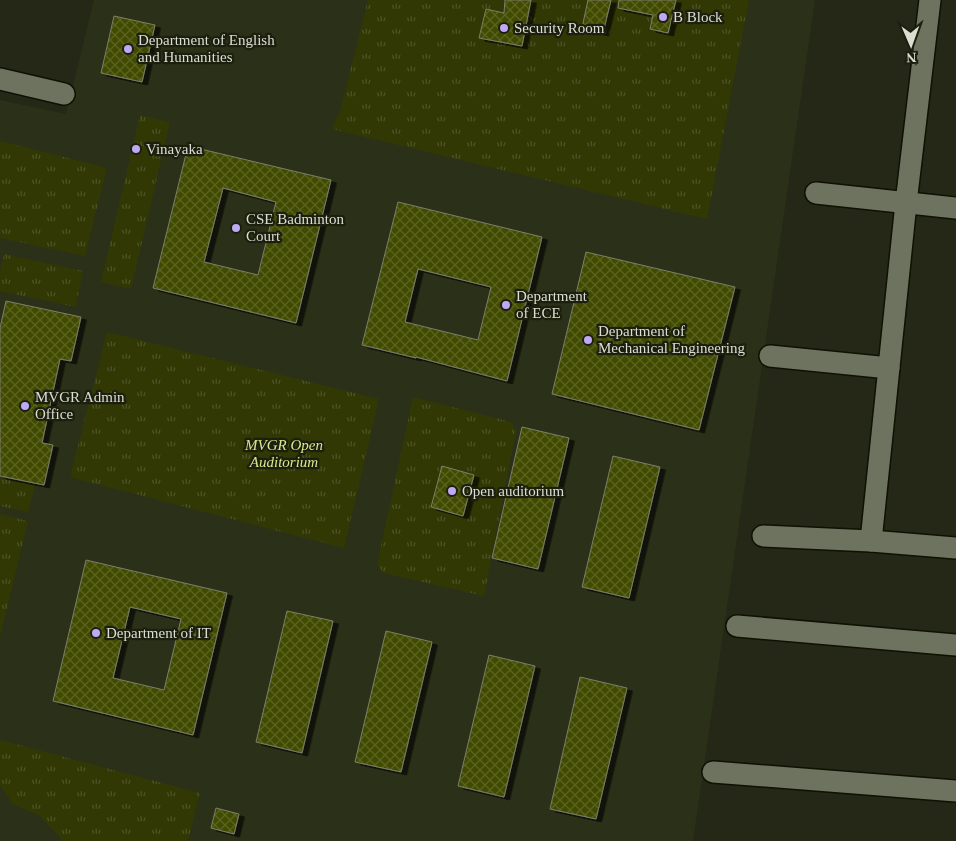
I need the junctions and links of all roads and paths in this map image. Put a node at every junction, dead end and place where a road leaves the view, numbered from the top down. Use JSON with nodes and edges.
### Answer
{"nodes":[{"id":1,"x":930,"y":0,"type":"edge"},
{"id":2,"x":0,"y":79,"type":"edge"},
{"id":3,"x":64,"y":94,"type":"dead end"},
{"id":4,"x":816,"y":193,"type":"dead end"},
{"id":5,"x":906,"y":203,"type":"junction"},
{"id":6,"x":956,"y":208,"type":"edge"},
{"id":7,"x":770,"y":356,"type":"dead end"},
{"id":8,"x":889,"y":368,"type":"junction"},
{"id":9,"x":763,"y":536,"type":"dead end"},
{"id":10,"x":872,"y":541,"type":"junction"},
{"id":11,"x":956,"y":548,"type":"edge"},
{"id":12,"x":737,"y":626,"type":"dead end"},
{"id":13,"x":956,"y":645,"type":"edge"},
{"id":14,"x":713,"y":772,"type":"dead end"},
{"id":15,"x":956,"y":791,"type":"edge"}],
"edges":[{"from":1,"to":5,"type":"street"},
{"from":2,"to":3,"type":"street"},
{"from":4,"to":5,"type":"street"},
{"from":5,"to":6,"type":"street"},
{"from":5,"to":8,"type":"street"},
{"from":7,"to":8,"type":"street"},
{"from":8,"to":10,"type":"street"},
{"from":9,"to":10,"type":"street"},
{"from":10,"to":11,"type":"street"},
{"from":12,"to":13,"type":"street"},
{"from":14,"to":15,"type":"street"}]}
